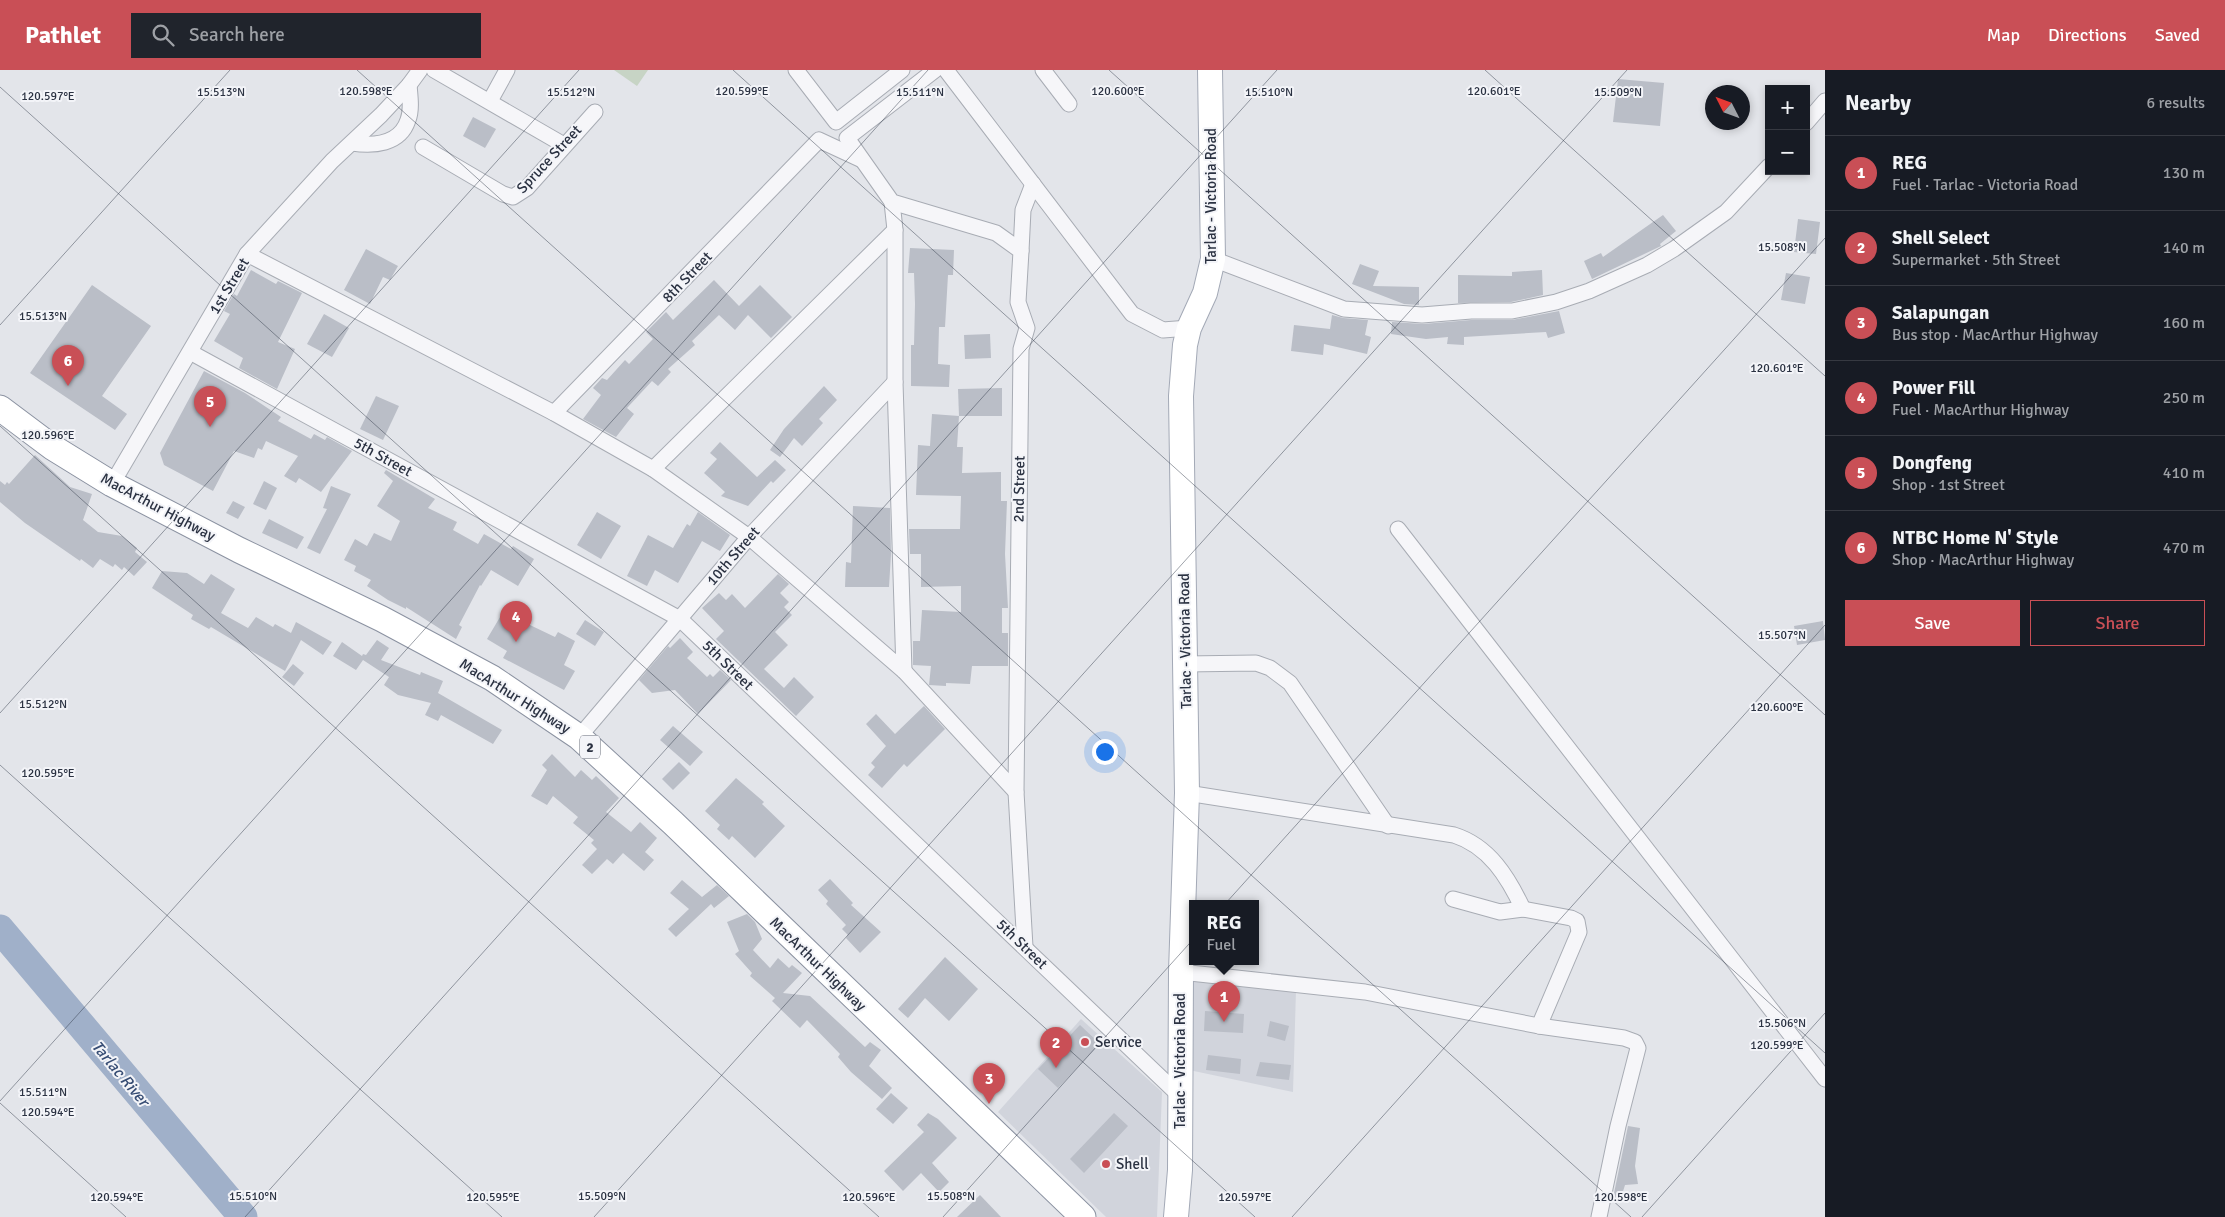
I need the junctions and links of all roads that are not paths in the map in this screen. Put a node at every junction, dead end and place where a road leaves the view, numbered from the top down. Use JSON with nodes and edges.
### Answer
{"nodes":[{"id":1,"x":420,"y":70,"type":"edge"},
{"id":2,"x":434,"y":70,"type":"edge"},
{"id":3,"x":507,"y":70,"type":"edge"},
{"id":4,"x":796,"y":70,"type":"edge"},
{"id":5,"x":902,"y":70,"type":"edge"},
{"id":6,"x":935,"y":70,"type":"edge"},
{"id":7,"x":946,"y":70,"type":"edge"},
{"id":8,"x":1042,"y":70,"type":"edge"},
{"id":9,"x":1210,"y":70,"type":"edge"},
{"id":10,"x":884,"y":75,"type":"edge"},
{"id":11,"x":409,"y":85,"type":"junction"},
{"id":12,"x":490,"y":101,"type":"junction"},
{"id":13,"x":1825,"y":101,"type":"edge"},
{"id":14,"x":1069,"y":104,"type":"dead end"},
{"id":15,"x":594,"y":112,"type":"dead end"},
{"id":16,"x":1810,"y":118,"type":"edge"},
{"id":17,"x":352,"y":143,"type":"junction"},
{"id":18,"x":564,"y":145,"type":"junction"},
{"id":19,"x":422,"y":148,"type":"dead end"},
{"id":20,"x":863,"y":160,"type":"junction"},
{"id":21,"x":1765,"y":170,"type":"edge"},
{"id":22,"x":1033,"y":184,"type":"junction"},
{"id":23,"x":892,"y":202,"type":"junction"},
{"id":24,"x":895,"y":230,"type":"junction"},
{"id":25,"x":1021,"y":251,"type":"junction"},
{"id":26,"x":247,"y":254,"type":"junction"},
{"id":27,"x":1213,"y":259,"type":"junction"},
{"id":28,"x":1189,"y":328,"type":"junction"},
{"id":29,"x":190,"y":352,"type":"junction"},
{"id":30,"x":895,"y":382,"type":"junction"},
{"id":31,"x":0,"y":408,"type":"edge"},
{"id":32,"x":554,"y":414,"type":"junction"},
{"id":33,"x":653,"y":469,"type":"junction"},
{"id":34,"x":112,"y":484,"type":"junction"},
{"id":35,"x":1398,"y":529,"type":"dead end"},
{"id":36,"x":749,"y":537,"type":"junction"},
{"id":37,"x":680,"y":619,"type":"junction"},
{"id":38,"x":1185,"y":664,"type":"junction"},
{"id":39,"x":904,"y":671,"type":"junction"},
{"id":40,"x":579,"y":737,"type":"junction"},
{"id":41,"x":1016,"y":792,"type":"junction"},
{"id":42,"x":1187,"y":793,"type":"junction"},
{"id":43,"x":1388,"y":826,"type":"junction"},
{"id":44,"x":1453,"y":899,"type":"dead end"},
{"id":45,"x":1522,"y":909,"type":"junction"},
{"id":46,"x":1025,"y":947,"type":"junction"},
{"id":47,"x":1181,"y":972,"type":"junction"},
{"id":48,"x":1539,"y":1026,"type":"junction"},
{"id":49,"x":1825,"y":1079,"type":"edge"},
{"id":50,"x":1180,"y":1096,"type":"junction"},
{"id":51,"x":1083,"y":1217,"type":"edge"},
{"id":52,"x":1176,"y":1217,"type":"edge"},
{"id":53,"x":1599,"y":1217,"type":"edge"}],
"edges":[{"from":1,"to":11,"type":"street","name":"1st Street"},
{"from":2,"to":12,"type":"street"},
{"from":3,"to":12,"type":"street"},
{"from":4,"to":10,"type":"street"},
{"from":5,"to":10,"type":"street"},
{"from":6,"to":20,"type":"street"},
{"from":7,"to":22,"type":"street"},
{"from":8,"to":14,"type":"street"},
{"from":9,"to":27,"type":"main road","name":"Tarlac - Victoria Road"},
{"from":11,"to":17,"type":"street","name":"1st Street"},
{"from":11,"to":17,"type":"street"},
{"from":12,"to":18,"type":"street"},
{"from":13,"to":16,"type":"street"},
{"from":15,"to":18,"type":"street","name":"Spruce Street"},
{"from":17,"to":26,"type":"street","name":"1st Street"},
{"from":18,"to":19,"type":"street","name":"Spruce Street"},
{"from":20,"to":23,"type":"street"},
{"from":20,"to":32,"type":"street","name":"8th Street"},
{"from":21,"to":27,"type":"street"},
{"from":22,"to":25,"type":"street","name":"2nd Street"},
{"from":22,"to":28,"type":"street"},
{"from":23,"to":24,"type":"street"},
{"from":23,"to":25,"type":"street"},
{"from":24,"to":30,"type":"street"},
{"from":24,"to":33,"type":"street"},
{"from":25,"to":41,"type":"street","name":"2nd Street"},
{"from":26,"to":29,"type":"street","name":"1st Street"},
{"from":26,"to":32,"type":"street"},
{"from":27,"to":28,"type":"main road","name":"Tarlac - Victoria Road"},
{"from":28,"to":38,"type":"main road","name":"Tarlac - Victoria Road"},
{"from":29,"to":34,"type":"street","name":"1st Street"},
{"from":29,"to":37,"type":"street","name":"5th Street"},
{"from":30,"to":36,"type":"street","name":"10th Street"},
{"from":30,"to":39,"type":"street"},
{"from":31,"to":34,"type":"highway","name":"MacArthur Highway","number":"2"},
{"from":32,"to":33,"type":"street"},
{"from":33,"to":36,"type":"street"},
{"from":34,"to":40,"type":"highway","name":"MacArthur Highway","number":"2"},
{"from":35,"to":49,"type":"street"},
{"from":36,"to":37,"type":"street","name":"10th Street"},
{"from":36,"to":39,"type":"street"},
{"from":37,"to":40,"type":"street","name":"10th Street"},
{"from":37,"to":46,"type":"street","name":"5th Street"},
{"from":38,"to":42,"type":"main road","name":"Tarlac - Victoria Road"},
{"from":38,"to":43,"type":"street"},
{"from":39,"to":41,"type":"street"},
{"from":40,"to":51,"type":"highway","name":"MacArthur Highway","number":"2"},
{"from":41,"to":46,"type":"street","name":"2nd Street"},
{"from":42,"to":43,"type":"street"},
{"from":42,"to":47,"type":"main road","name":"Tarlac - Victoria Road"},
{"from":43,"to":45,"type":"street"},
{"from":44,"to":45,"type":"street"},
{"from":45,"to":48,"type":"street"},
{"from":46,"to":50,"type":"street","name":"5th Street"},
{"from":47,"to":48,"type":"street"},
{"from":47,"to":50,"type":"main road","name":"Tarlac - Victoria Road"},
{"from":48,"to":53,"type":"street"},
{"from":50,"to":52,"type":"main road","name":"Tarlac - Victoria Road"}]}
